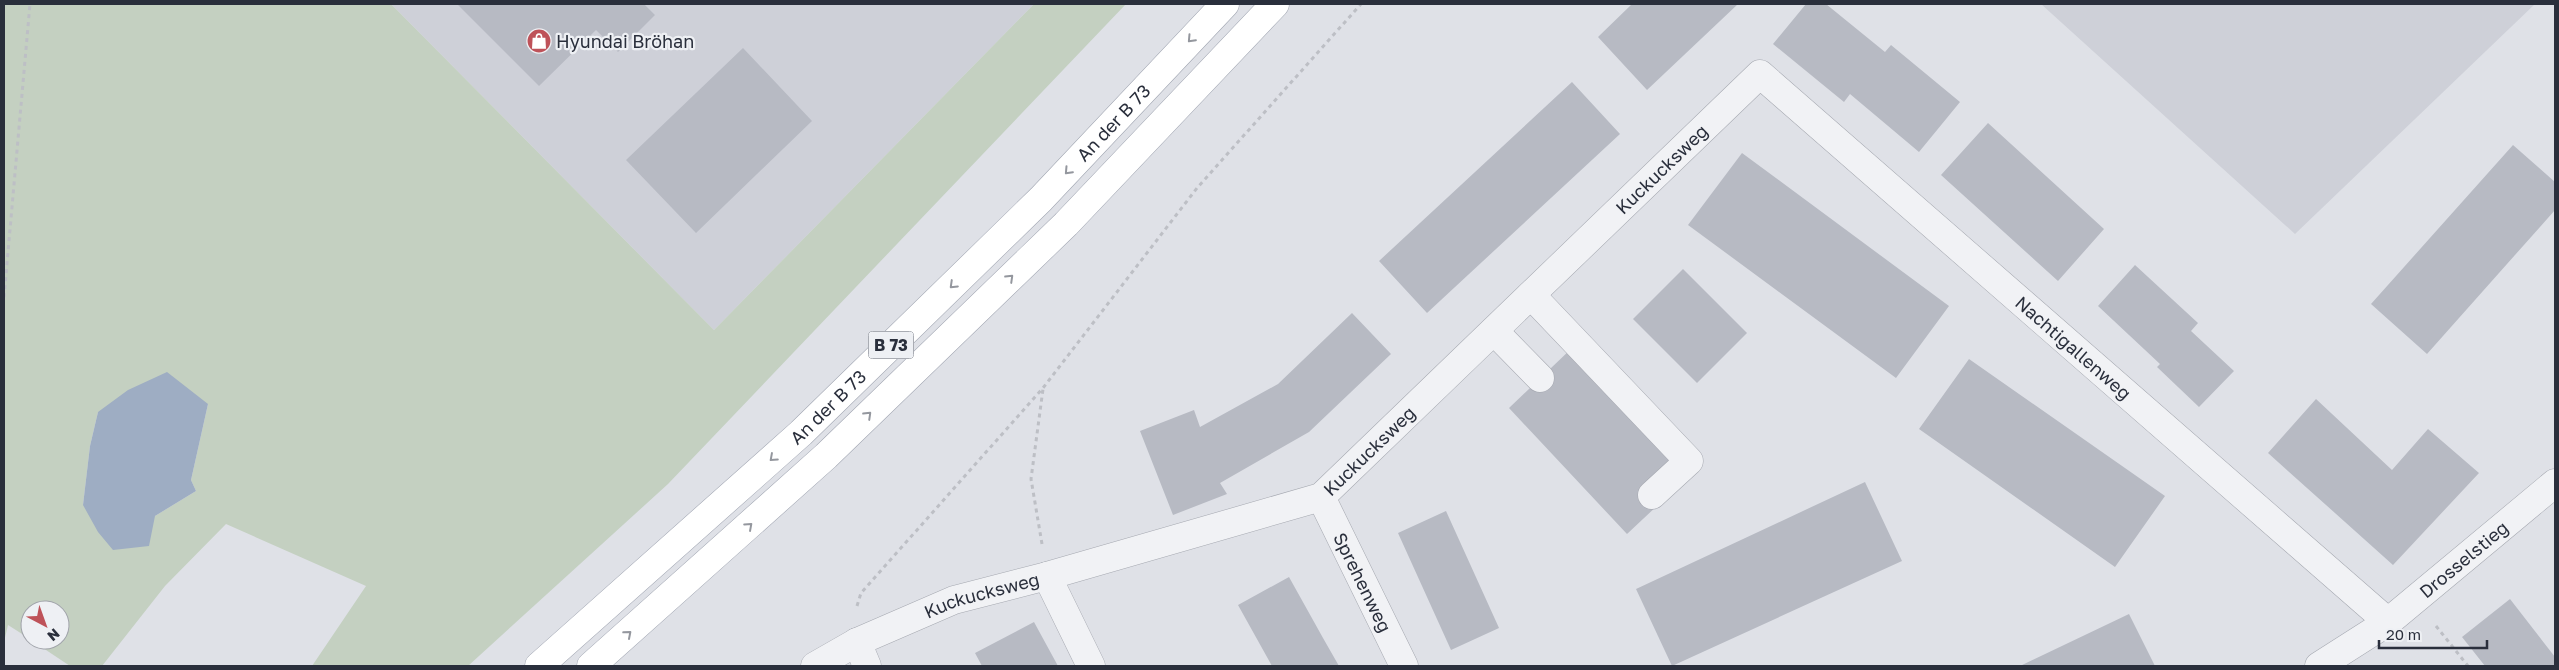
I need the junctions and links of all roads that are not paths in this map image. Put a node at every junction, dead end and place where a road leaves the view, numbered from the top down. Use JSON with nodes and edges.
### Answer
{"nodes":[{"id":1,"x":1225,"y":4,"type":"edge"},
{"id":2,"x":1275,"y":4,"type":"edge"},
{"id":3,"x":1760,"y":74,"type":"joint"},
{"id":4,"x":1531,"y":295,"type":"junction"},
{"id":5,"x":1494,"y":331,"type":"junction"},
{"id":6,"x":1540,"y":378,"type":"dead end"},
{"id":7,"x":2555,"y":482,"type":"edge"},
{"id":8,"x":1652,"y":495,"type":"dead end"},
{"id":9,"x":1321,"y":498,"type":"junction"},
{"id":10,"x":1047,"y":576,"type":"junction"},
{"id":11,"x":2388,"y":622,"type":"junction"},
{"id":12,"x":862,"y":654,"type":"edge"},
{"id":13,"x":539,"y":666,"type":"edge"},
{"id":14,"x":591,"y":666,"type":"edge"},
{"id":15,"x":815,"y":666,"type":"edge"},
{"id":16,"x":1091,"y":666,"type":"edge"},
{"id":17,"x":1404,"y":666,"type":"edge"},
{"id":18,"x":2319,"y":666,"type":"edge"}],
"edges":[{"from":1,"to":13,"type":"main road","name":"An der B 73","number":"B 73","one_way":true},
{"from":14,"to":2,"type":"main road","name":"An der B 73","number":"B 73","one_way":true},
{"from":3,"to":4,"type":"street","name":"Kuckucksweg"},
{"from":3,"to":11,"type":"street","name":"Nachtigallenweg"},
{"from":4,"to":5,"type":"street","name":"Kuckucksweg"},
{"from":4,"to":8,"type":"street"},
{"from":5,"to":6,"type":"street"},
{"from":5,"to":9,"type":"street","name":"Kuckucksweg"},
{"from":7,"to":11,"type":"street","name":"Drosselstieg"},
{"from":9,"to":10,"type":"street","name":"Kuckucksweg"},
{"from":9,"to":17,"type":"street","name":"Sprehenweg"},
{"from":10,"to":12,"type":"street","name":"Kuckucksweg"},
{"from":10,"to":16,"type":"street"},
{"from":11,"to":18,"type":"street","name":"Drosselstieg"},
{"from":12,"to":15,"type":"street","name":"Kuckucksweg"}]}
